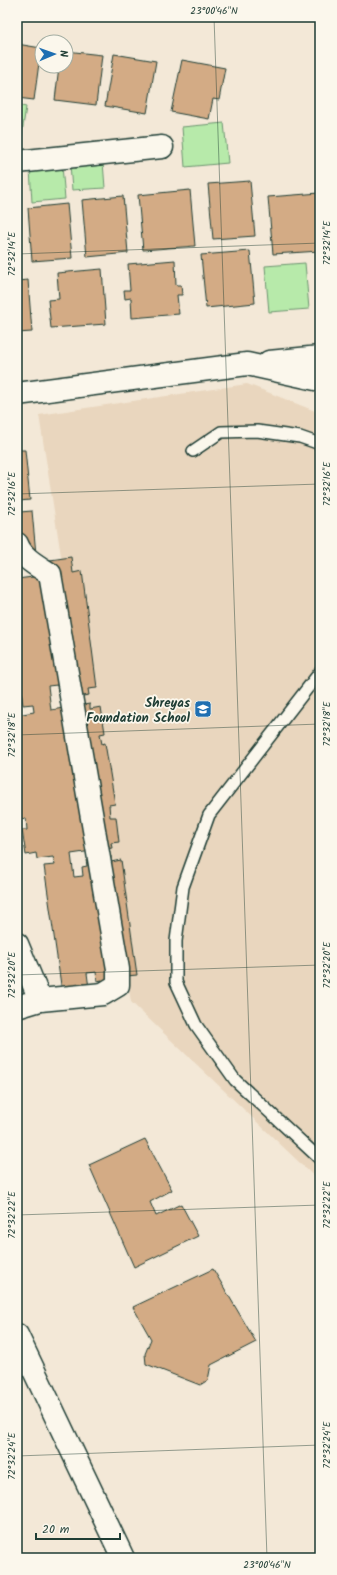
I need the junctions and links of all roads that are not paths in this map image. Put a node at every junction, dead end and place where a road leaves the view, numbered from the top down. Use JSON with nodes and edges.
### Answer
{"nodes":[{"id":1,"x":162,"y":148,"type":"dead end"},
{"id":2,"x":17,"y":162,"type":"edge"},
{"id":3,"x":320,"y":357,"type":"edge"},
{"id":4,"x":247,"y":364,"type":"junction"},
{"id":5,"x":320,"y":380,"type":"edge"},
{"id":6,"x":17,"y":394,"type":"edge"},
{"id":7,"x":320,"y":444,"type":"edge"},
{"id":8,"x":193,"y":451,"type":"dead end"},
{"id":9,"x":17,"y":544,"type":"edge"},
{"id":10,"x":320,"y":672,"type":"edge"},
{"id":11,"x":17,"y":944,"type":"edge"},
{"id":12,"x":40,"y":1000,"type":"junction"},
{"id":13,"x":17,"y":1007,"type":"edge"},
{"id":14,"x":320,"y":1159,"type":"edge"},
{"id":15,"x":17,"y":1335,"type":"edge"},
{"id":16,"x":123,"y":1558,"type":"edge"}],
"edges":[{"from":1,"to":2,"type":"street"},
{"from":3,"to":4,"type":"street"},
{"from":4,"to":5,"type":"street"},
{"from":4,"to":6,"type":"street"},
{"from":7,"to":8,"type":"lane"},
{"from":9,"to":12,"type":"street"},
{"from":10,"to":14,"type":"lane"},
{"from":11,"to":12,"type":"street"},
{"from":12,"to":13,"type":"street"},
{"from":15,"to":16,"type":"street"}]}
